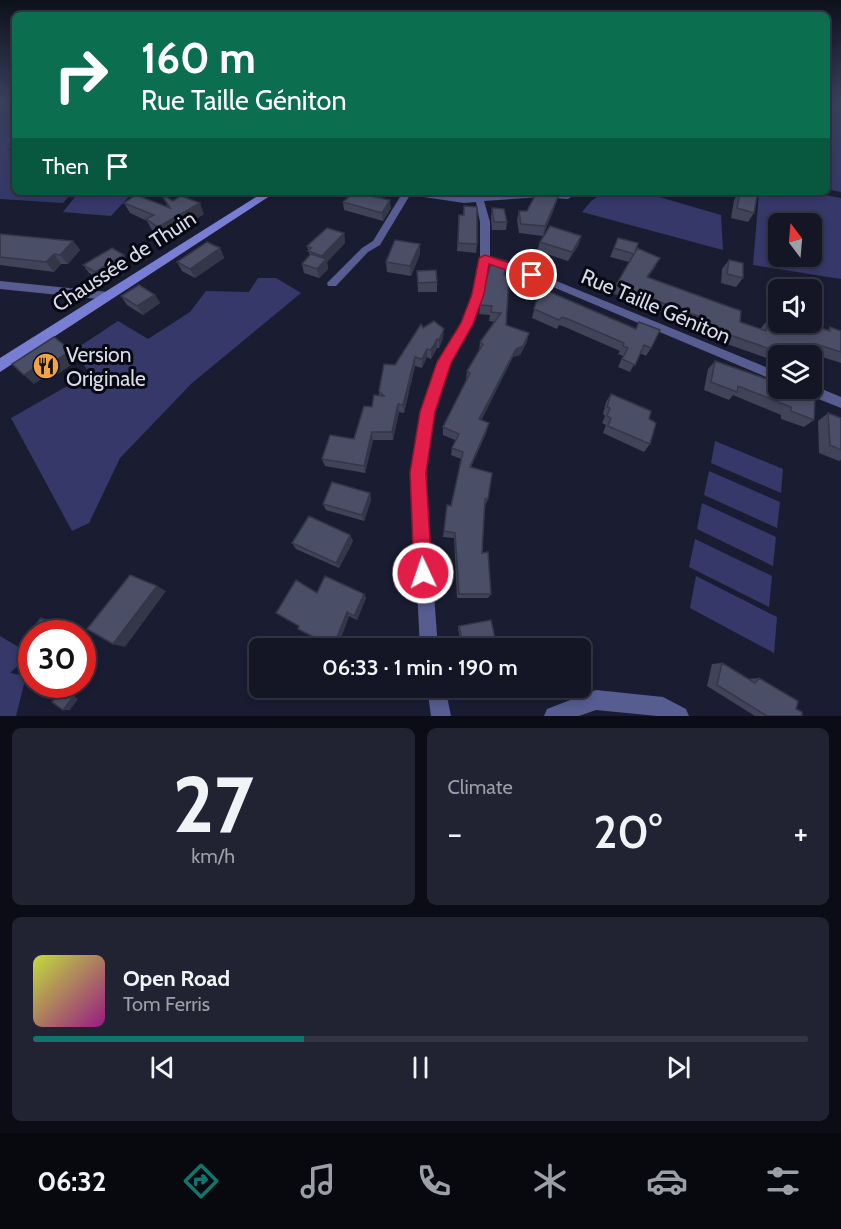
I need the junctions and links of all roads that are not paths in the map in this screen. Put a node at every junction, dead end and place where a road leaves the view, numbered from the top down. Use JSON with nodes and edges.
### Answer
{"nodes":[{"id":1,"x":267,"y":195,"type":"edge"},
{"id":2,"x":405,"y":195,"type":"edge"},
{"id":3,"x":424,"y":195,"type":"edge"},
{"id":4,"x":479,"y":195,"type":"edge"},
{"id":5,"x":554,"y":195,"type":"edge"},
{"id":6,"x":570,"y":195,"type":"edge"},
{"id":7,"x":485,"y":258,"type":"junction"},
{"id":8,"x":332,"y":283,"type":"dead end"},
{"id":9,"x":0,"y":285,"type":"edge"},
{"id":10,"x":108,"y":296,"type":"junction"},
{"id":11,"x":0,"y":366,"type":"edge"},
{"id":12,"x":768,"y":373,"type":"edge"},
{"id":13,"x":822,"y":395,"type":"edge"},
{"id":14,"x":841,"y":403,"type":"edge"},
{"id":15,"x":428,"y":638,"type":"edge"},
{"id":16,"x":438,"y":698,"type":"edge"},
{"id":17,"x":441,"y":716,"type":"edge"},
{"id":18,"x":554,"y":716,"type":"edge"},
{"id":19,"x":679,"y":716,"type":"edge"}],
"edges":[{"from":1,"to":10,"type":"main road","name":"Chaussée de Thuin"},
{"from":2,"to":8,"type":"street"},
{"from":3,"to":4,"type":"street"},
{"from":4,"to":7,"type":"street"},
{"from":5,"to":6,"type":"street"},
{"from":7,"to":12,"type":"street","name":"Rue Taille Géniton"},
{"from":7,"to":15,"type":"street"},
{"from":9,"to":10,"type":"street"},
{"from":10,"to":11,"type":"main road","name":"Chaussée de Thuin"},
{"from":13,"to":14,"type":"street"},
{"from":16,"to":17,"type":"street"},
{"from":18,"to":19,"type":"street"}]}
